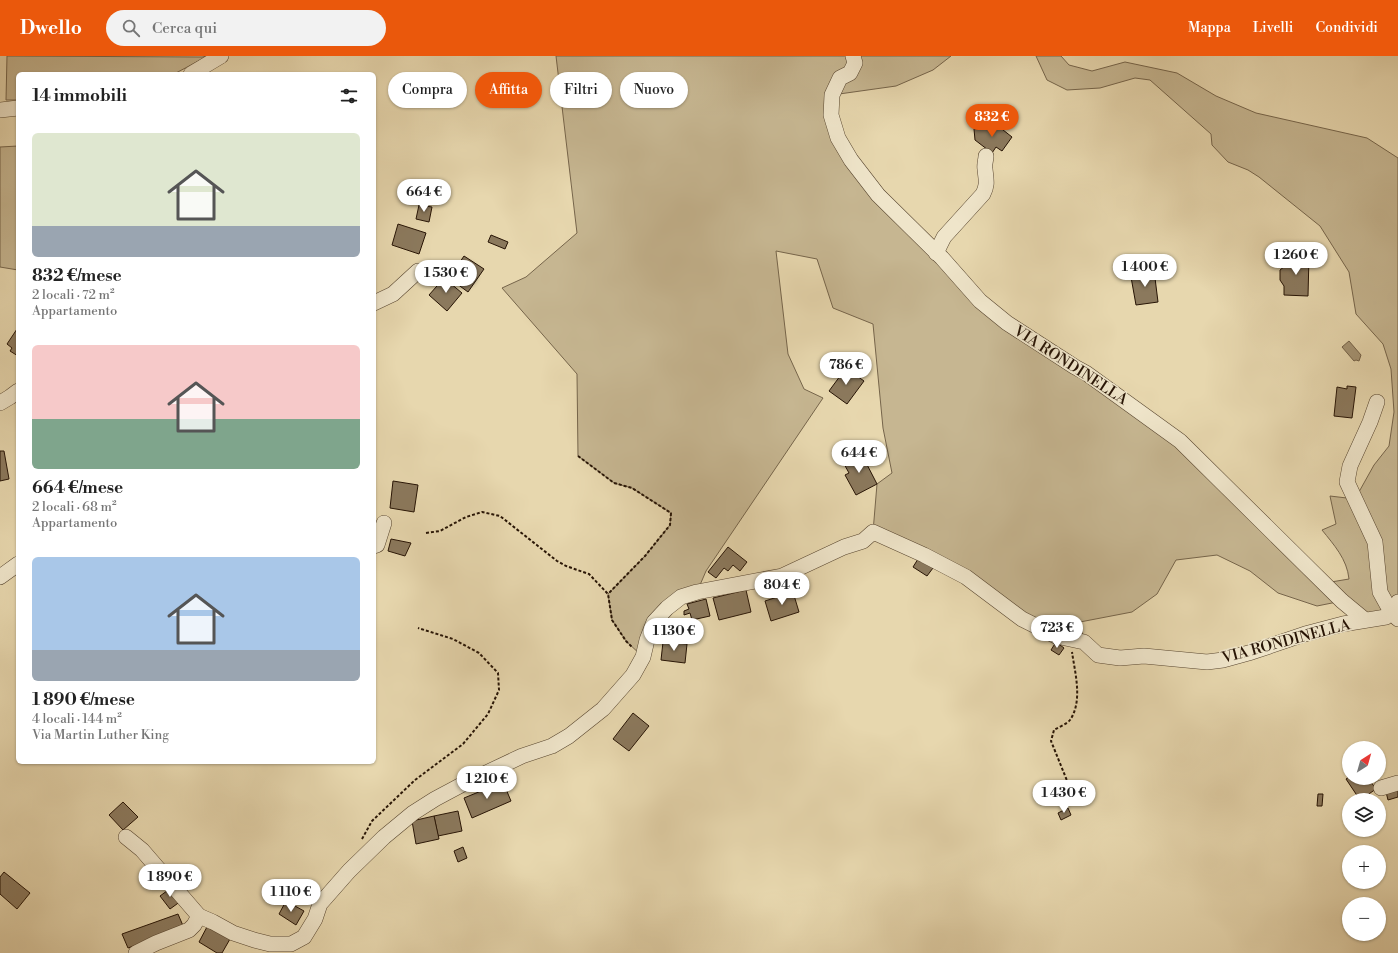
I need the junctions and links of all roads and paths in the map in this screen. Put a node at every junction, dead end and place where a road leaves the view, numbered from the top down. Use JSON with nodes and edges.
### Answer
{"nodes":[{"id":1,"x":221,"y":56,"type":"edge"},
{"id":2,"x":853,"y":56,"type":"edge"},
{"id":3,"x":194,"y":72,"type":"edge"},
{"id":4,"x":16,"y":108,"type":"edge"},
{"id":5,"x":0,"y":110,"type":"edge"},
{"id":6,"x":986,"y":156,"type":"dead end"},
{"id":7,"x":936,"y":253,"type":"junction"},
{"id":8,"x":418,"y":271,"type":"dead end"},
{"id":9,"x":376,"y":302,"type":"edge"},
{"id":10,"x":16,"y":392,"type":"edge"},
{"id":11,"x":1377,"y":402,"type":"dead end"},
{"id":12,"x":0,"y":403,"type":"edge"},
{"id":13,"x":578,"y":456,"type":"dead end"},
{"id":14,"x":384,"y":523,"type":"dead end"},
{"id":15,"x":426,"y":533,"type":"dead end"},
{"id":16,"x":376,"y":545,"type":"edge"},
{"id":17,"x":16,"y":565,"type":"edge"},
{"id":18,"x":0,"y":577,"type":"edge"},
{"id":19,"x":608,"y":594,"type":"junction"},
{"id":20,"x":1396,"y":611,"type":"edge"},
{"id":21,"x":1365,"y":620,"type":"junction"},
{"id":22,"x":418,"y":628,"type":"dead end"},
{"id":23,"x":1070,"y":639,"type":"junction"},
{"id":24,"x":643,"y":657,"type":"junction"},
{"id":25,"x":1398,"y":783,"type":"edge"},
{"id":26,"x":1381,"y":788,"type":"dead end"},
{"id":27,"x":1068,"y":799,"type":"dead end"},
{"id":28,"x":126,"y":837,"type":"dead end"},
{"id":29,"x":370,"y":851,"type":"junction"},
{"id":30,"x":199,"y":916,"type":"junction"},
{"id":31,"x":136,"y":953,"type":"edge"}],
"edges":[{"from":1,"to":3,"type":"street"},
{"from":2,"to":7,"type":"street","name":"VIA RONDINELLA"},
{"from":4,"to":5,"type":"street"},
{"from":6,"to":7,"type":"street"},
{"from":7,"to":21,"type":"street","name":"VIA RONDINELLA"},
{"from":8,"to":9,"type":"street"},
{"from":10,"to":12,"type":"street"},
{"from":11,"to":20,"type":"street"},
{"from":13,"to":19,"type":"path"},
{"from":14,"to":16,"type":"street"},
{"from":15,"to":19,"type":"path"},
{"from":17,"to":18,"type":"street"},
{"from":19,"to":24,"type":"path"},
{"from":20,"to":21,"type":"street","name":"VIA RONDINELLA"},
{"from":21,"to":23,"type":"street","name":"VIA RONDINELLA"},
{"from":22,"to":29,"type":"path"},
{"from":23,"to":24,"type":"street","name":"VIA RONDINELLA"},
{"from":23,"to":27,"type":"path"},
{"from":24,"to":29,"type":"street"},
{"from":25,"to":26,"type":"street"},
{"from":28,"to":30,"type":"street"},
{"from":29,"to":30,"type":"street"},
{"from":30,"to":31,"type":"street"}]}
